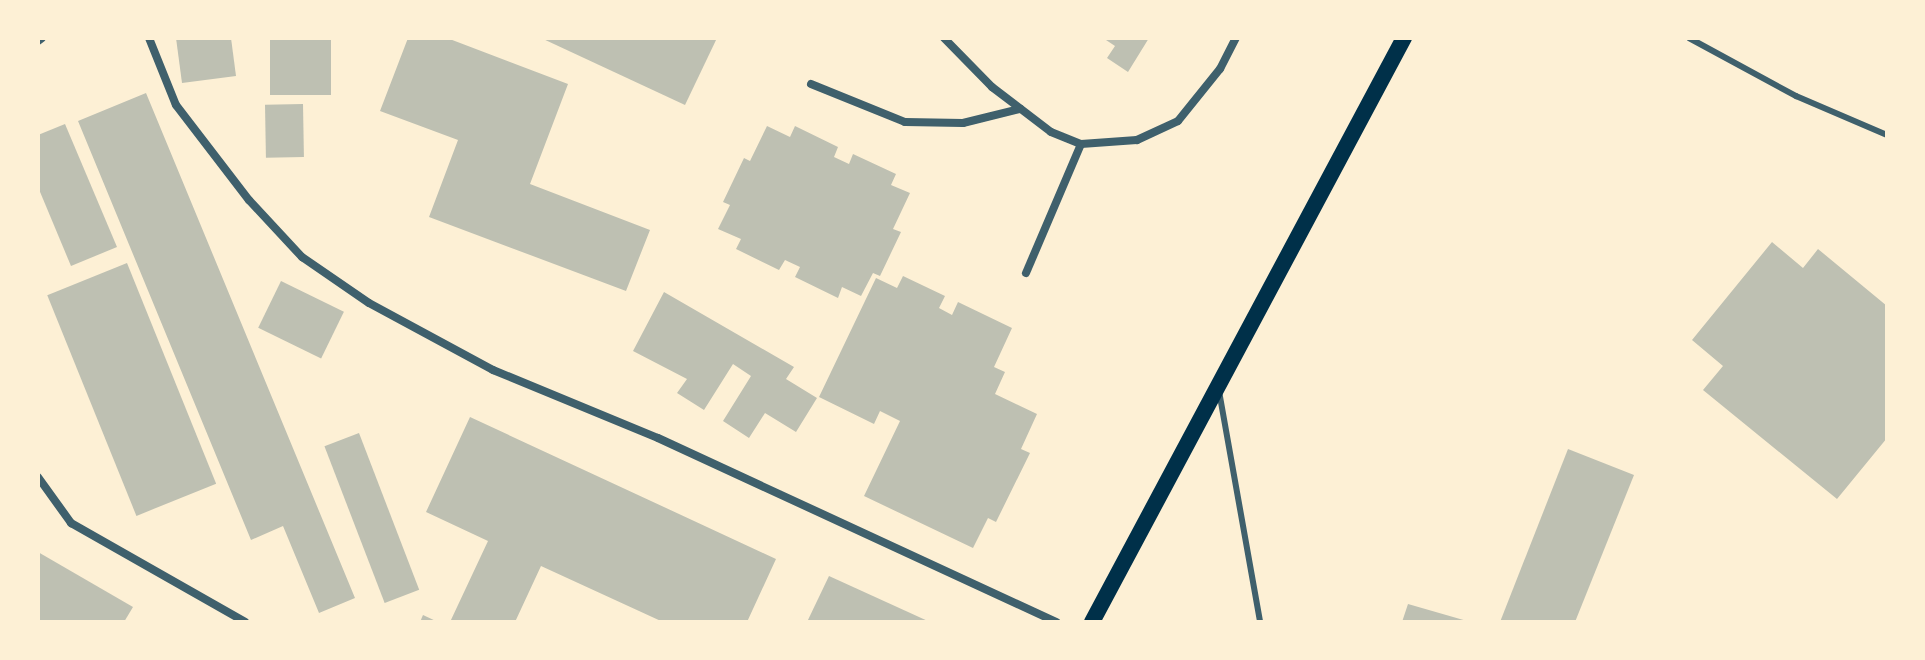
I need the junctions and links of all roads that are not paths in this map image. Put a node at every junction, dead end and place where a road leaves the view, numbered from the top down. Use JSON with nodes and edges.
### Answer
{"nodes":[{"id":1,"x":149,"y":38,"type":"edge"},
{"id":2,"x":944,"y":38,"type":"edge"},
{"id":3,"x":1236,"y":38,"type":"edge"},
{"id":4,"x":1404,"y":38,"type":"edge"},
{"id":5,"x":1689,"y":38,"type":"edge"},
{"id":6,"x":811,"y":84,"type":"dead end"},
{"id":7,"x":1020,"y":109,"type":"junction"},
{"id":8,"x":1887,"y":135,"type":"edge"},
{"id":9,"x":1081,"y":144,"type":"junction"},
{"id":10,"x":1026,"y":273,"type":"dead end"},
{"id":11,"x":1217,"y":380,"type":"junction"},
{"id":12,"x":38,"y":477,"type":"edge"},
{"id":13,"x":245,"y":622,"type":"edge"},
{"id":14,"x":1057,"y":622,"type":"edge"},
{"id":15,"x":1092,"y":622,"type":"edge"},
{"id":16,"x":1260,"y":622,"type":"edge"}],
"edges":[{"from":1,"to":14,"type":"street"},
{"from":2,"to":7,"type":"street"},
{"from":3,"to":9,"type":"street"},
{"from":4,"to":11,"type":"main road"},
{"from":5,"to":8,"type":"lane"},
{"from":6,"to":7,"type":"street"},
{"from":7,"to":9,"type":"street"},
{"from":9,"to":10,"type":"street"},
{"from":11,"to":15,"type":"main road"},
{"from":11,"to":16,"type":"lane"},
{"from":12,"to":13,"type":"street"}]}
